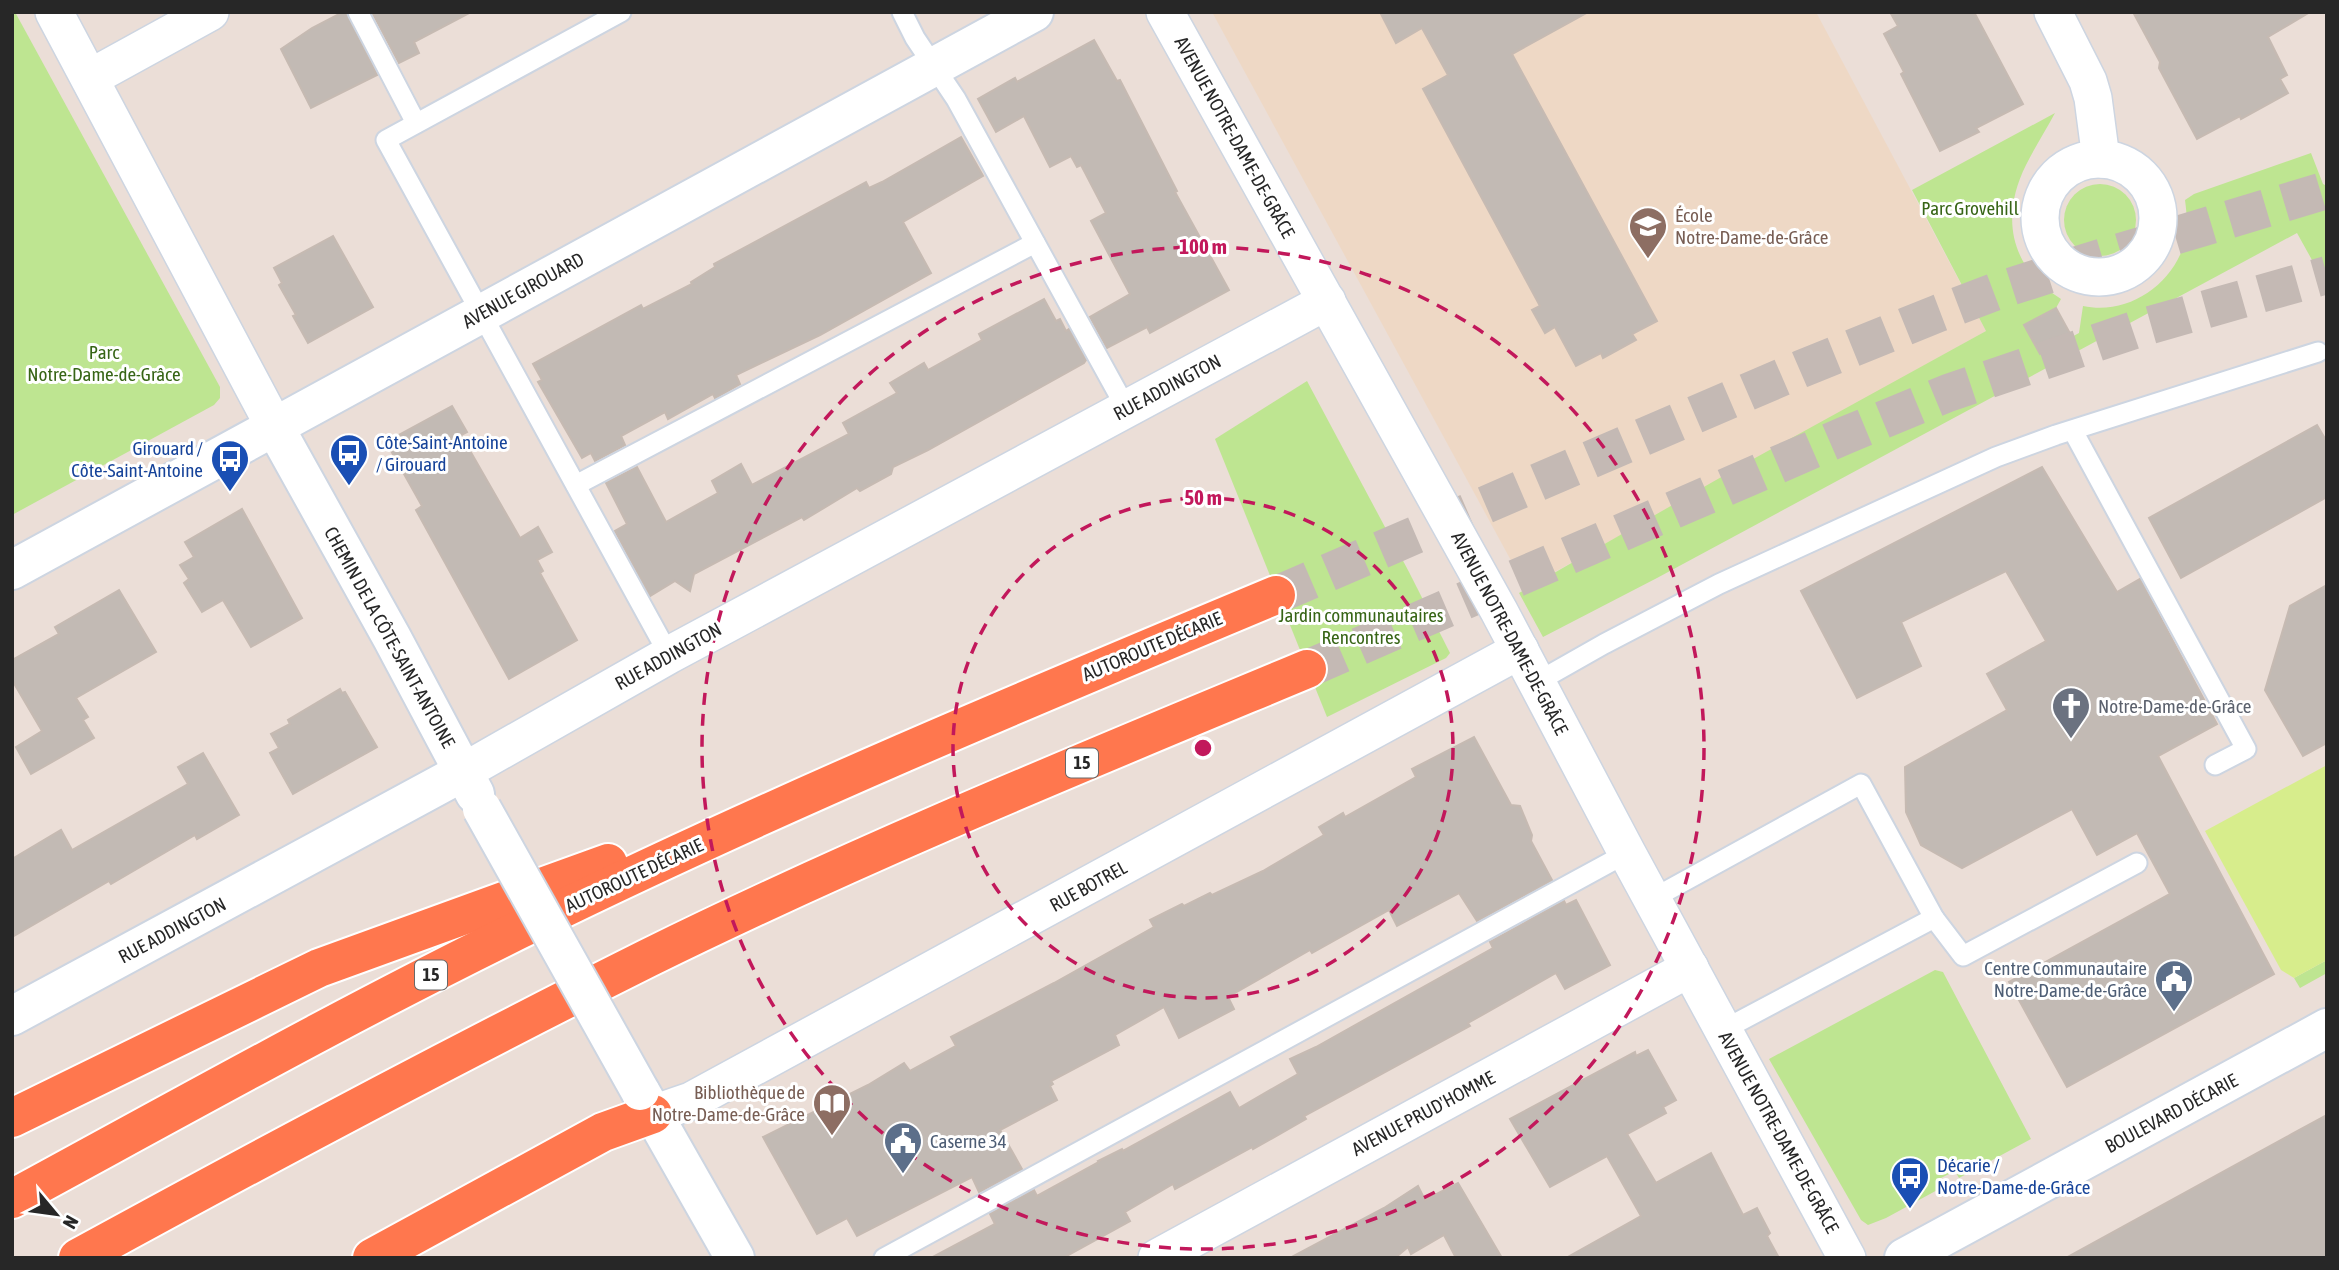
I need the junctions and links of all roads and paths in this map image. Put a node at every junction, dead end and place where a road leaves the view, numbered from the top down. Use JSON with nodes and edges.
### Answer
{"nodes":[{"id":1,"x":54,"y":12,"type":"edge"},
{"id":2,"x":210,"y":12,"type":"edge"},
{"id":3,"x":358,"y":12,"type":"edge"},
{"id":4,"x":621,"y":12,"type":"edge"},
{"id":5,"x":902,"y":12,"type":"edge"},
{"id":6,"x":1034,"y":12,"type":"edge"},
{"id":7,"x":1165,"y":12,"type":"edge"},
{"id":8,"x":2053,"y":12,"type":"edge"},
{"id":9,"x":934,"y":66,"type":"junction"},
{"id":10,"x":90,"y":78,"type":"junction"},
{"id":11,"x":416,"y":123,"type":"junction"},
{"id":12,"x":2101,"y":159,"type":"dead end"},
{"id":13,"x":1035,"y":243,"type":"junction"},
{"id":14,"x":1327,"y":301,"type":"junction"},
{"id":15,"x":480,"y":313,"type":"junction"},
{"id":16,"x":2318,"y":352,"type":"dead end"},
{"id":17,"x":1126,"y":408,"type":"junction"},
{"id":18,"x":274,"y":426,"type":"junction"},
{"id":19,"x":2073,"y":431,"type":"junction"},
{"id":20,"x":576,"y":485,"type":"junction"},
{"id":21,"x":12,"y":570,"type":"edge"},
{"id":22,"x":1276,"y":595,"type":"tunnel mouth"},
{"id":23,"x":1520,"y":650,"type":"junction"},
{"id":24,"x":669,"y":655,"type":"junction"},
{"id":25,"x":1307,"y":669,"type":"tunnel mouth"},
{"id":26,"x":1537,"y":682,"type":"junction"},
{"id":27,"x":2216,"y":765,"type":"dead end"},
{"id":28,"x":860,"y":771,"type":"junction"},
{"id":29,"x":463,"y":772,"type":"junction"},
{"id":30,"x":1627,"y":853,"type":"junction"},
{"id":31,"x":2137,"y":863,"type":"dead end"},
{"id":32,"x":1652,"y":899,"type":"junction"},
{"id":33,"x":1934,"y":918,"type":"junction"},
{"id":34,"x":1690,"y":968,"type":"junction"},
{"id":35,"x":12,"y":1016,"type":"edge"},
{"id":36,"x":2327,"y":1028,"type":"edge"},
{"id":37,"x":1723,"y":1030,"type":"junction"},
{"id":38,"x":646,"y":1102,"type":"junction"},
{"id":39,"x":12,"y":1118,"type":"edge"},
{"id":40,"x":279,"y":1148,"type":"junction"},
{"id":41,"x":12,"y":1199,"type":"edge"},
{"id":42,"x":78,"y":1258,"type":"edge"},
{"id":43,"x":129,"y":1258,"type":"edge"},
{"id":44,"x":372,"y":1258,"type":"edge"},
{"id":45,"x":735,"y":1258,"type":"edge"},
{"id":46,"x":884,"y":1258,"type":"edge"},
{"id":47,"x":1157,"y":1258,"type":"edge"},
{"id":48,"x":1847,"y":1258,"type":"edge"},
{"id":49,"x":1904,"y":1258,"type":"edge"}],
"edges":[{"from":1,"to":10,"type":"street","name":"CHEMIN DE LA CÔTE-SAINT-ANTOINE"},
{"from":2,"to":10,"type":"street"},
{"from":3,"to":11,"type":"lane"},
{"from":4,"to":11,"type":"lane"},
{"from":5,"to":9,"type":"lane"},
{"from":6,"to":9,"type":"street","name":"AVENUE GIROUARD"},
{"from":7,"to":14,"type":"street","name":"AVENUE NOTRE-DAME-DE-GRÂCE"},
{"from":8,"to":12,"type":"street"},
{"from":9,"to":13,"type":"lane"},
{"from":9,"to":15,"type":"street","name":"AVENUE GIROUARD"},
{"from":10,"to":18,"type":"street","name":"CHEMIN DE LA CÔTE-SAINT-ANTOINE"},
{"from":11,"to":15,"type":"lane"},
{"from":13,"to":17,"type":"lane"},
{"from":13,"to":20,"type":"lane"},
{"from":14,"to":17,"type":"street","name":"RUE ADDINGTON"},
{"from":14,"to":23,"type":"street","name":"AVENUE NOTRE-DAME-DE-GRÂCE"},
{"from":15,"to":18,"type":"street","name":"AVENUE GIROUARD"},
{"from":15,"to":20,"type":"lane"},
{"from":16,"to":19,"type":"lane"},
{"from":17,"to":24,"type":"street","name":"RUE ADDINGTON"},
{"from":18,"to":21,"type":"street","name":"AVENUE GIROUARD"},
{"from":18,"to":29,"type":"street","name":"CHEMIN DE LA CÔTE-SAINT-ANTOINE"},
{"from":19,"to":26,"type":"lane"},
{"from":19,"to":27,"type":"lane"},
{"from":20,"to":24,"type":"lane"},
{"from":22,"to":28,"type":"highway","name":"AUTOROUTE DÉCARIE","number":"15"},
{"from":23,"to":26,"type":"street","name":"AVENUE NOTRE-DAME-DE-GRÂCE"},
{"from":23,"to":38,"type":"street","name":"RUE BOTREL"},
{"from":24,"to":29,"type":"street","name":"RUE ADDINGTON"},
{"from":25,"to":40,"type":"highway","number":"15"},
{"from":26,"to":30,"type":"street","name":"AVENUE NOTRE-DAME-DE-GRÂCE"},
{"from":28,"to":39,"type":"highway"},
{"from":28,"to":41,"type":"highway","name":"AUTOROUTE DÉCARIE","number":"15"},
{"from":29,"to":35,"type":"street","name":"RUE ADDINGTON"},
{"from":29,"to":38,"type":"street","name":"CHEMIN DE LA CÔTE-SAINT-ANTOINE","bridge":true},
{"from":30,"to":32,"type":"street","name":"AVENUE NOTRE-DAME-DE-GRÂCE"},
{"from":30,"to":46,"type":"lane"},
{"from":31,"to":33,"type":"lane"},
{"from":32,"to":33,"type":"lane"},
{"from":32,"to":34,"type":"street","name":"AVENUE NOTRE-DAME-DE-GRÂCE"},
{"from":33,"to":37,"type":"lane"},
{"from":34,"to":37,"type":"street","name":"AVENUE NOTRE-DAME-DE-GRÂCE"},
{"from":34,"to":47,"type":"street","name":"AVENUE PRUD'HOMME"},
{"from":36,"to":49,"type":"street","name":"BOULEVARD DÉCARIE"},
{"from":37,"to":48,"type":"street","name":"AVENUE NOTRE-DAME-DE-GRÂCE"},
{"from":38,"to":44,"type":"highway"},
{"from":38,"to":45,"type":"street","name":"CHEMIN DE LA CÔTE-SAINT-ANTOINE"},
{"from":40,"to":42,"type":"highway","number":"15"},
{"from":40,"to":43,"type":"highway"}]}
